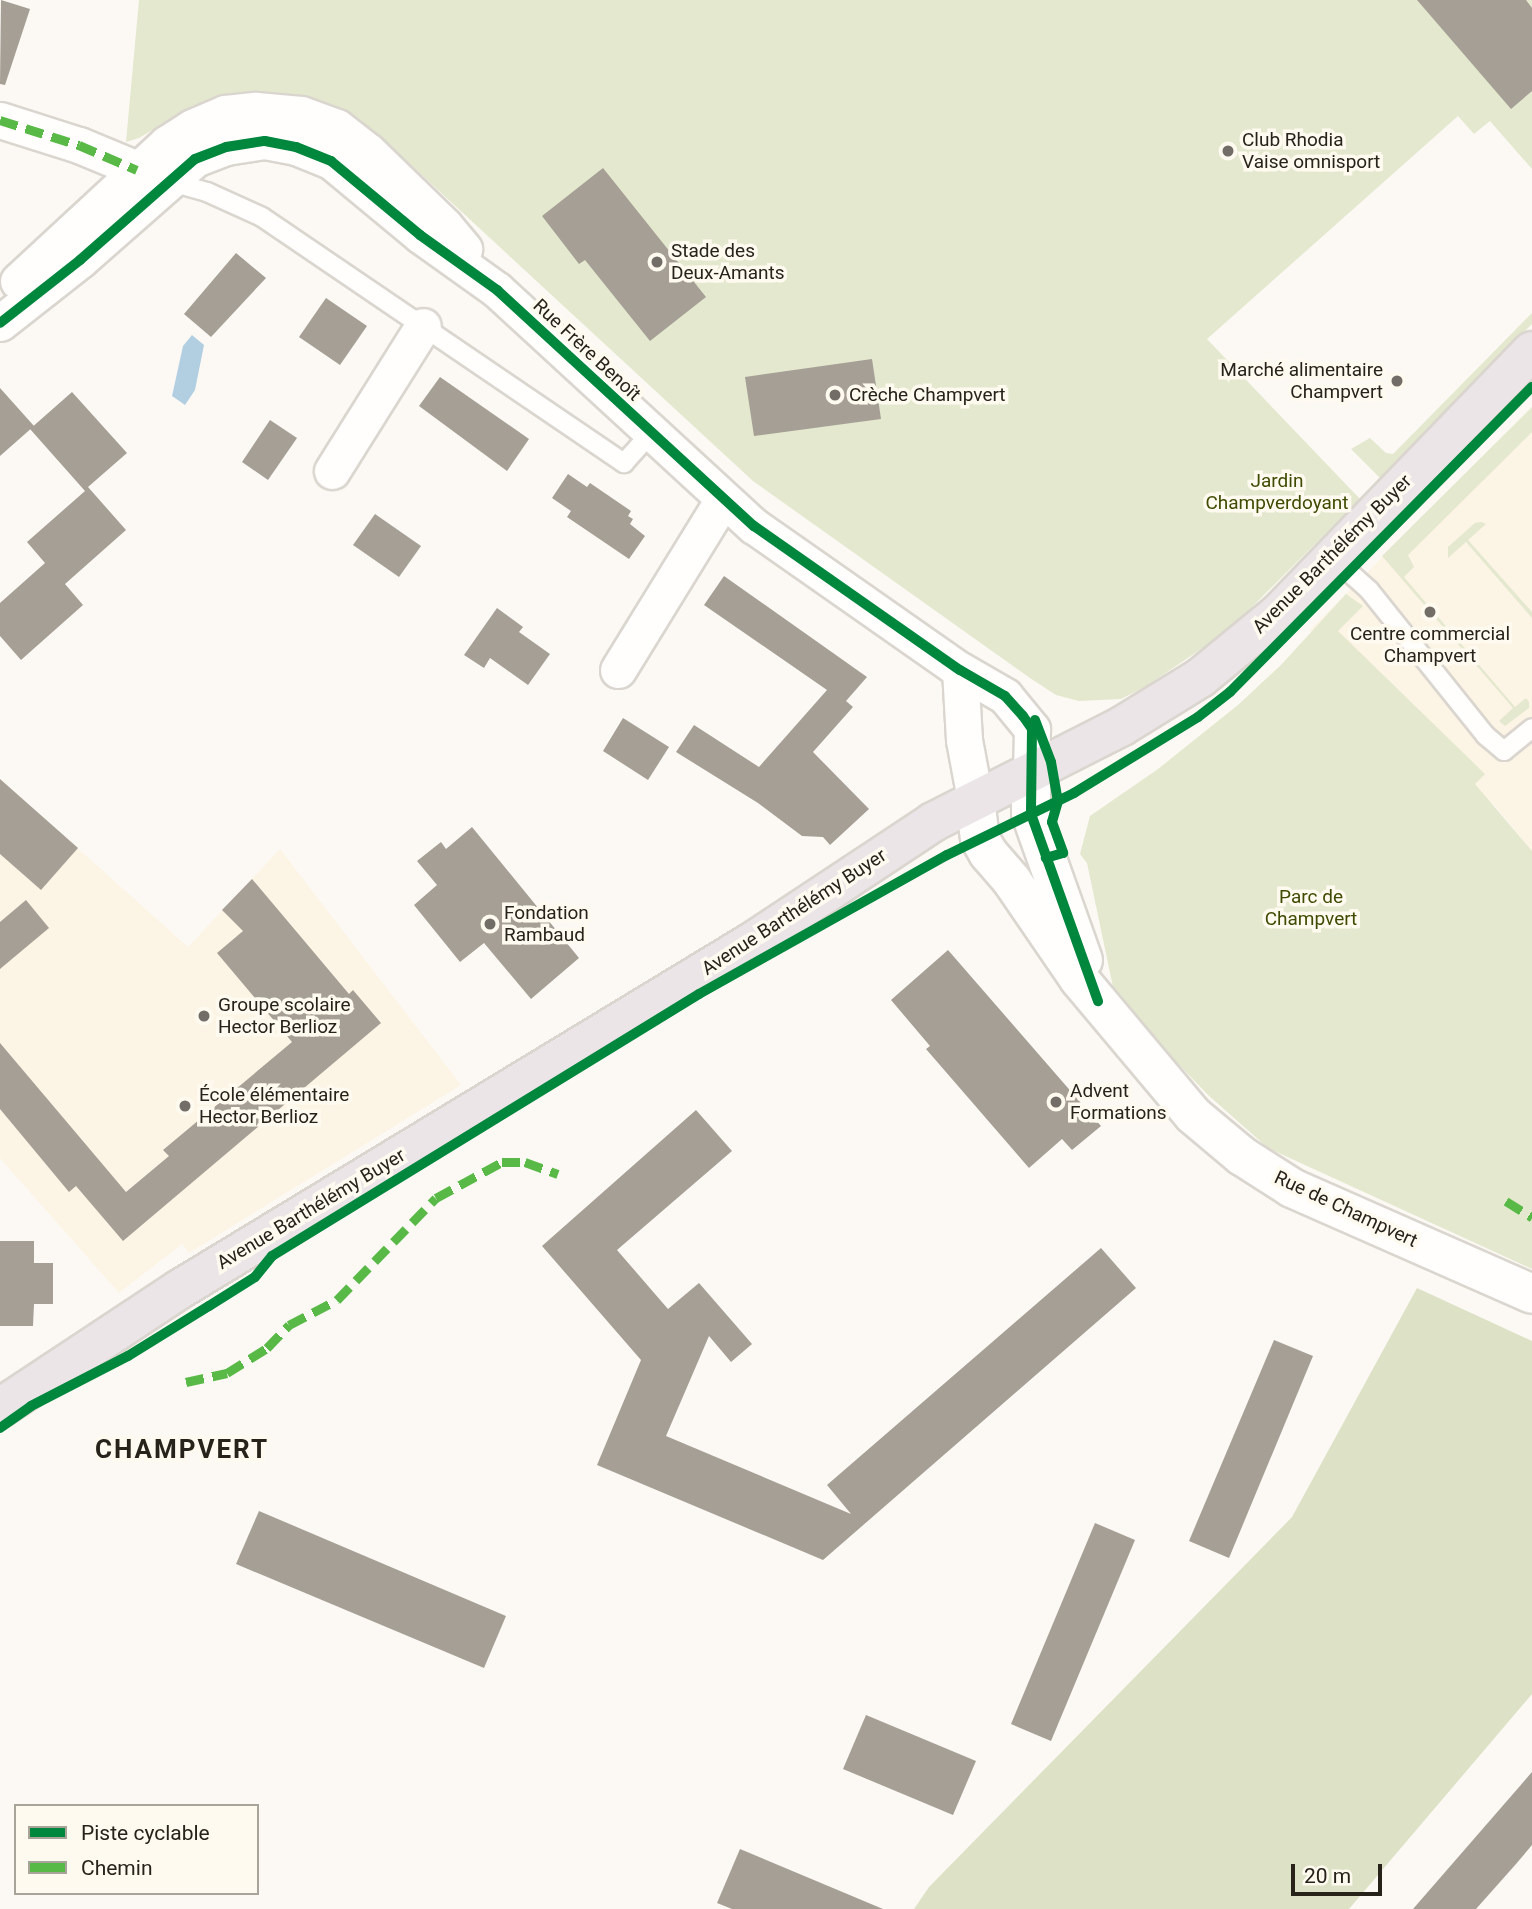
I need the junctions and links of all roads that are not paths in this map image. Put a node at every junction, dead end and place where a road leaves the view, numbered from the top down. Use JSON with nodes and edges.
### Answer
{"nodes":[{"id":1,"x":0,"y":120,"type":"edge"},
{"id":2,"x":153,"y":175,"type":"junction"},
{"id":3,"x":0,"y":297,"type":"edge"},
{"id":4,"x":0,"y":323,"type":"edge"},
{"id":5,"x":423,"y":326,"type":"junction"},
{"id":6,"x":1532,"y":351,"type":"edge"},
{"id":7,"x":651,"y":433,"type":"junction"},
{"id":8,"x":332,"y":471,"type":"dead end"},
{"id":9,"x":723,"y":499,"type":"junction"},
{"id":10,"x":1332,"y":557,"type":"junction"},
{"id":11,"x":618,"y":670,"type":"dead end"},
{"id":12,"x":960,"y":670,"type":"junction"},
{"id":13,"x":1532,"y":728,"type":"edge"},
{"id":14,"x":1031,"y":772,"type":"junction"},
{"id":15,"x":975,"y":799,"type":"junction"},
{"id":16,"x":1098,"y":1001,"type":"junction"},
{"id":17,"x":1532,"y":1294,"type":"edge"},
{"id":18,"x":0,"y":1408,"type":"edge"}],
"edges":[{"from":1,"to":2,"type":"street"},
{"from":2,"to":3,"type":"street"},
{"from":2,"to":4,"type":"street"},
{"from":2,"to":5,"type":"lane"},
{"from":2,"to":7,"type":"street","name":"Rue Frère Benoît"},
{"from":5,"to":7,"type":"lane"},
{"from":5,"to":8,"type":"street"},
{"from":6,"to":10,"type":"main road","name":"Avenue Barthélémy Buyer"},
{"from":7,"to":9,"type":"street","name":"Rue Frère Benoît"},
{"from":9,"to":11,"type":"street"},
{"from":9,"to":12,"type":"street","name":"Rue Frère Benoît"},
{"from":10,"to":13,"type":"lane"},
{"from":10,"to":14,"type":"main road","name":"Avenue Barthélémy Buyer"},
{"from":12,"to":14,"type":"street","name":"Rue Frère Benoît"},
{"from":12,"to":15,"type":"street"},
{"from":14,"to":15,"type":"main road","name":"Avenue Barthélémy Buyer"},
{"from":14,"to":16,"type":"street","name":"Rue de Champvert"},
{"from":15,"to":16,"type":"street","name":"Rue de Champvert"},
{"from":15,"to":18,"type":"main road","name":"Avenue Barthélémy Buyer"},
{"from":16,"to":17,"type":"street","name":"Rue de Champvert"}]}
